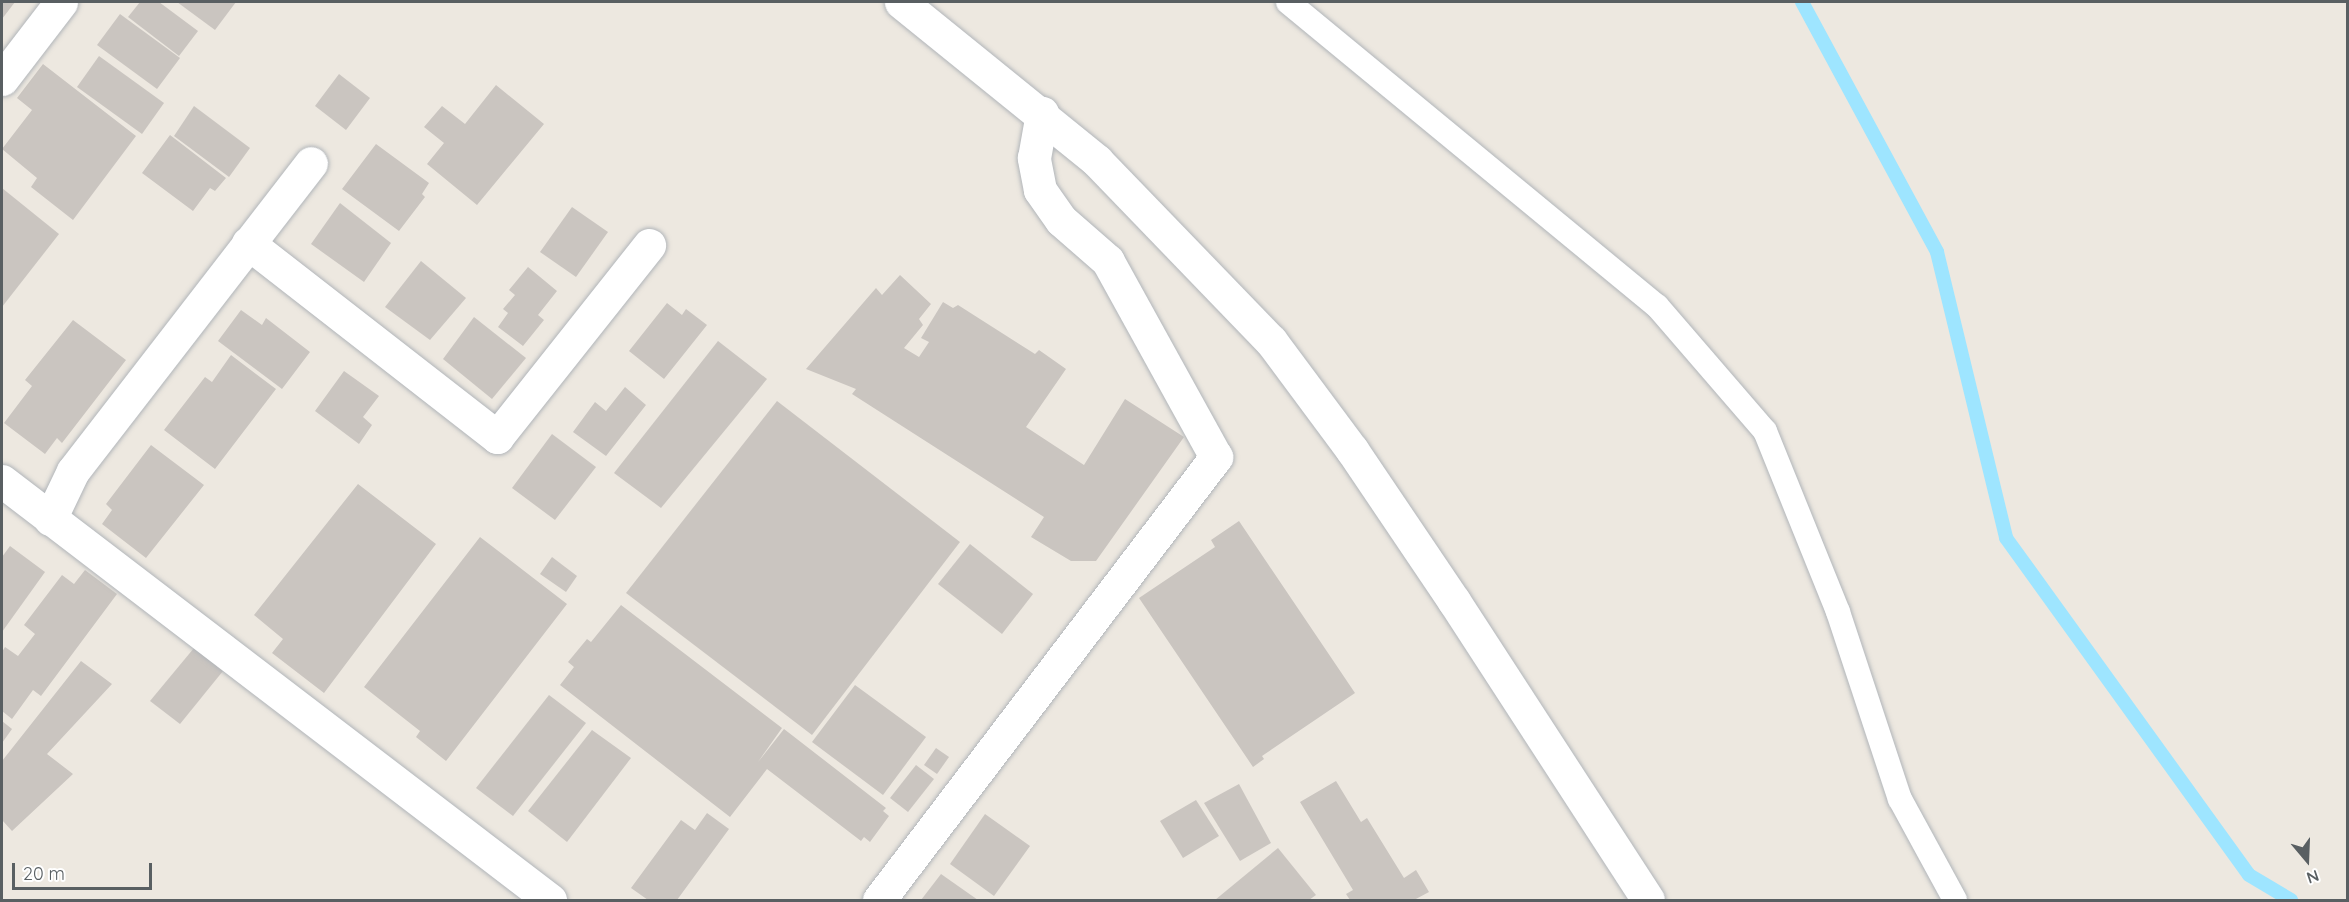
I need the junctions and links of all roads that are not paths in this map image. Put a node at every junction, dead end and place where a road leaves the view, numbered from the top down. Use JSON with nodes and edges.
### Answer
{"nodes":[{"id":1,"x":60,"y":2,"type":"edge"},
{"id":2,"x":901,"y":2,"type":"edge"},
{"id":3,"x":1288,"y":2,"type":"edge"},
{"id":4,"x":2,"y":80,"type":"edge"},
{"id":5,"x":1042,"y":113,"type":"junction"},
{"id":6,"x":311,"y":163,"type":"dead end"},
{"id":7,"x":248,"y":243,"type":"junction"},
{"id":8,"x":649,"y":244,"type":"dead end"},
{"id":9,"x":2,"y":481,"type":"edge"},
{"id":10,"x":50,"y":519,"type":"junction"},
{"id":11,"x":550,"y":900,"type":"edge"},
{"id":12,"x":879,"y":900,"type":"edge"},
{"id":13,"x":1648,"y":900,"type":"edge"},
{"id":14,"x":1954,"y":900,"type":"edge"}],
"edges":[{"from":1,"to":4,"type":"street"},
{"from":2,"to":5,"type":"street"},
{"from":3,"to":14,"type":"lane"},
{"from":5,"to":12,"type":"street"},
{"from":5,"to":13,"type":"street"},
{"from":6,"to":7,"type":"street"},
{"from":7,"to":8,"type":"street"},
{"from":7,"to":10,"type":"street"},
{"from":9,"to":10,"type":"street"},
{"from":10,"to":11,"type":"street"}]}
